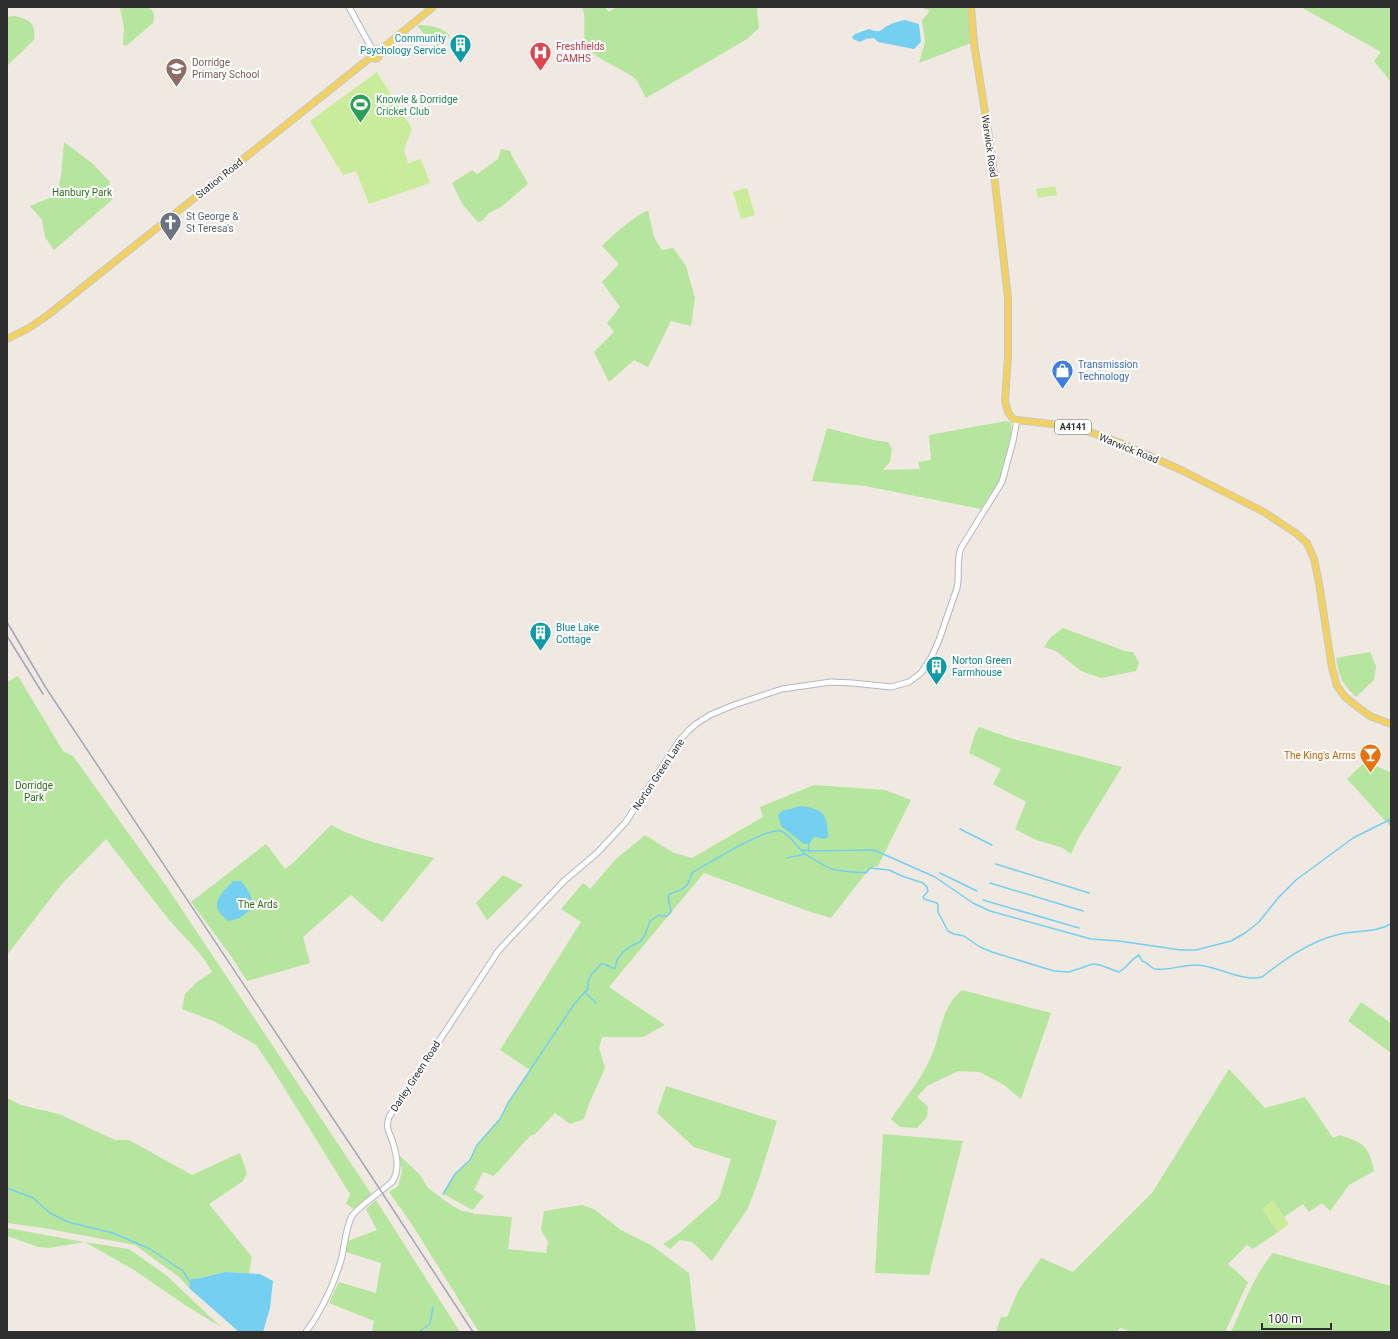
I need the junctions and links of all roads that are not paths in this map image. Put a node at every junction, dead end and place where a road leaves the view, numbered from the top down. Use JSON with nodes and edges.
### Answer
{"nodes":[{"id":1,"x":349,"y":7,"type":"edge"},
{"id":2,"x":433,"y":7,"type":"edge"},
{"id":3,"x":971,"y":7,"type":"edge"},
{"id":4,"x":372,"y":49,"type":"junction"},
{"id":5,"x":379,"y":51,"type":"junction"},
{"id":6,"x":371,"y":57,"type":"junction"},
{"id":7,"x":7,"y":339,"type":"edge"},
{"id":8,"x":1017,"y":420,"type":"junction"},
{"id":9,"x":1391,"y":724,"type":"edge"},
{"id":10,"x":499,"y":950,"type":"joint"},
{"id":11,"x":306,"y":1332,"type":"edge"}],
"edges":[{"from":1,"to":4,"type":"street"},
{"from":2,"to":5,"type":"main road"},
{"from":3,"to":8,"type":"main road","name":"Warwick Road"},
{"from":4,"to":5,"type":"main road"},
{"from":4,"to":6,"type":"main road"},
{"from":5,"to":6,"type":"main road"},
{"from":6,"to":7,"type":"main road","name":"Station Road"},
{"from":8,"to":9,"type":"main road","name":"Warwick Road","number":"A4141"},
{"from":8,"to":10,"type":"street","name":"Norton Green Lane"},
{"from":10,"to":11,"type":"street","name":"Darley Green Road"}]}
